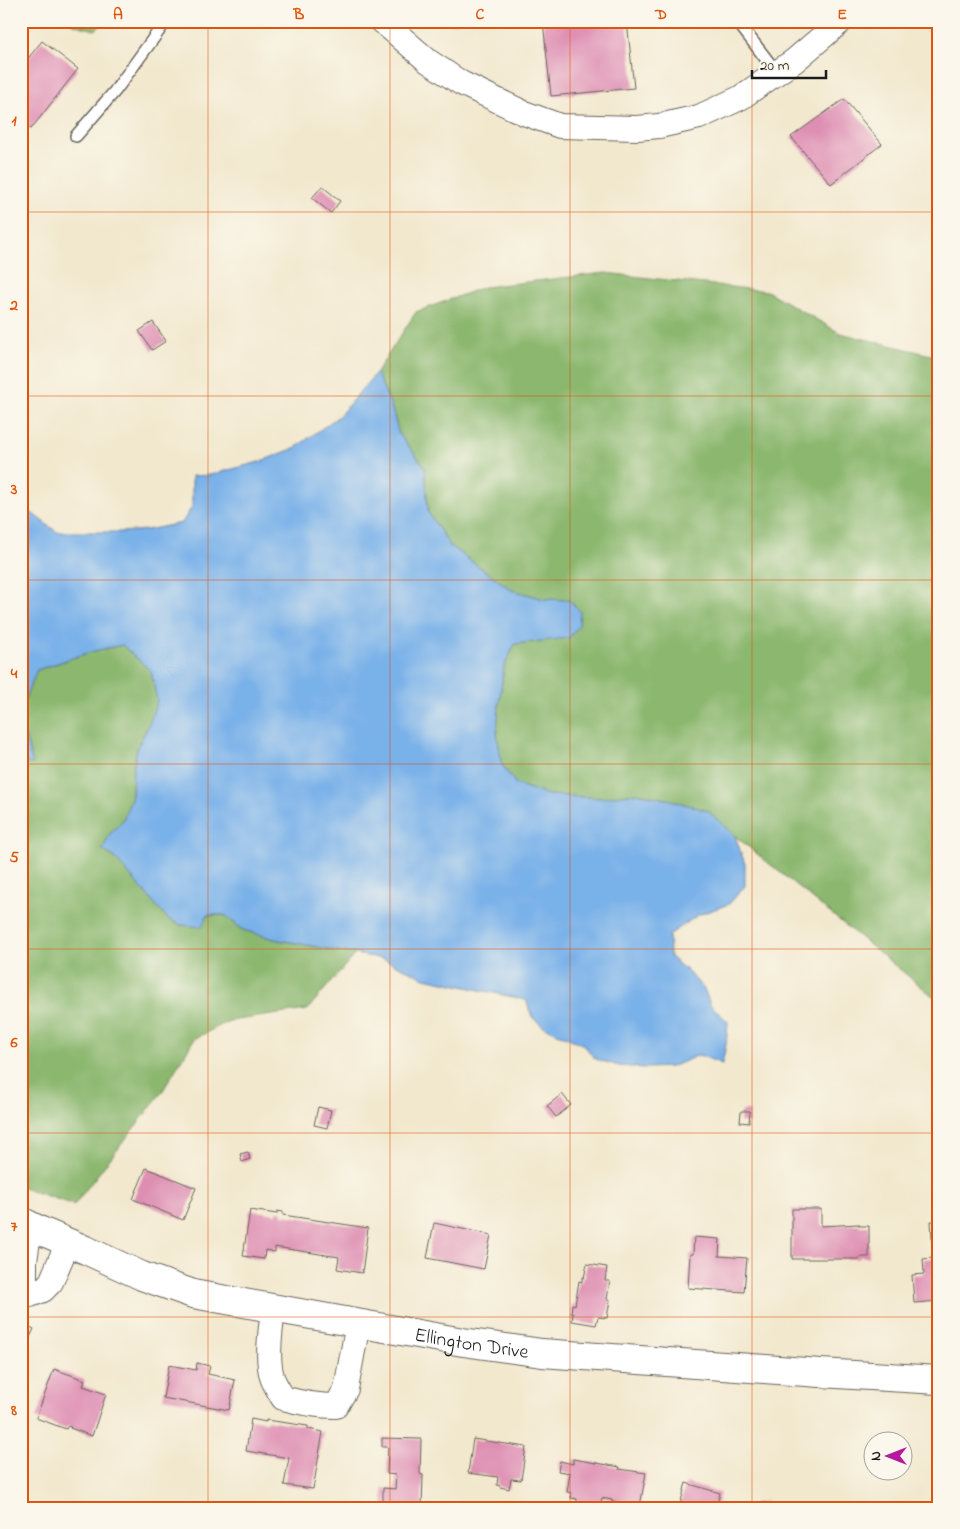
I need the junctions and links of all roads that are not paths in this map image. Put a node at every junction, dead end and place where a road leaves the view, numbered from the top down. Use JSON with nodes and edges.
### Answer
{"nodes":[{"id":1,"x":166,"y":21,"type":"edge"},
{"id":2,"x":382,"y":21,"type":"edge"},
{"id":3,"x":737,"y":21,"type":"edge"},
{"id":4,"x":841,"y":21,"type":"edge"},
{"id":5,"x":777,"y":73,"type":"junction"},
{"id":6,"x":76,"y":136,"type":"dead end"},
{"id":7,"x":26,"y":1224,"type":"edge"},
{"id":8,"x":68,"y":1242,"type":"junction"},
{"id":9,"x":273,"y":1308,"type":"junction"},
{"id":10,"x":358,"y":1323,"type":"junction"},
{"id":11,"x":939,"y":1380,"type":"edge"}],
"edges":[{"from":1,"to":6,"type":"lane"},
{"from":2,"to":5,"type":"street"},
{"from":3,"to":5,"type":"lane"},
{"from":4,"to":5,"type":"street"},
{"from":7,"to":8,"type":"street","name":"Ellington Drive"},
{"from":7,"to":8,"type":"street"},
{"from":8,"to":9,"type":"street","name":"Ellington Drive"},
{"from":9,"to":10,"type":"street","name":"Ellington Drive"},
{"from":9,"to":10,"type":"street"},
{"from":10,"to":11,"type":"street","name":"Ellington Drive"}]}
